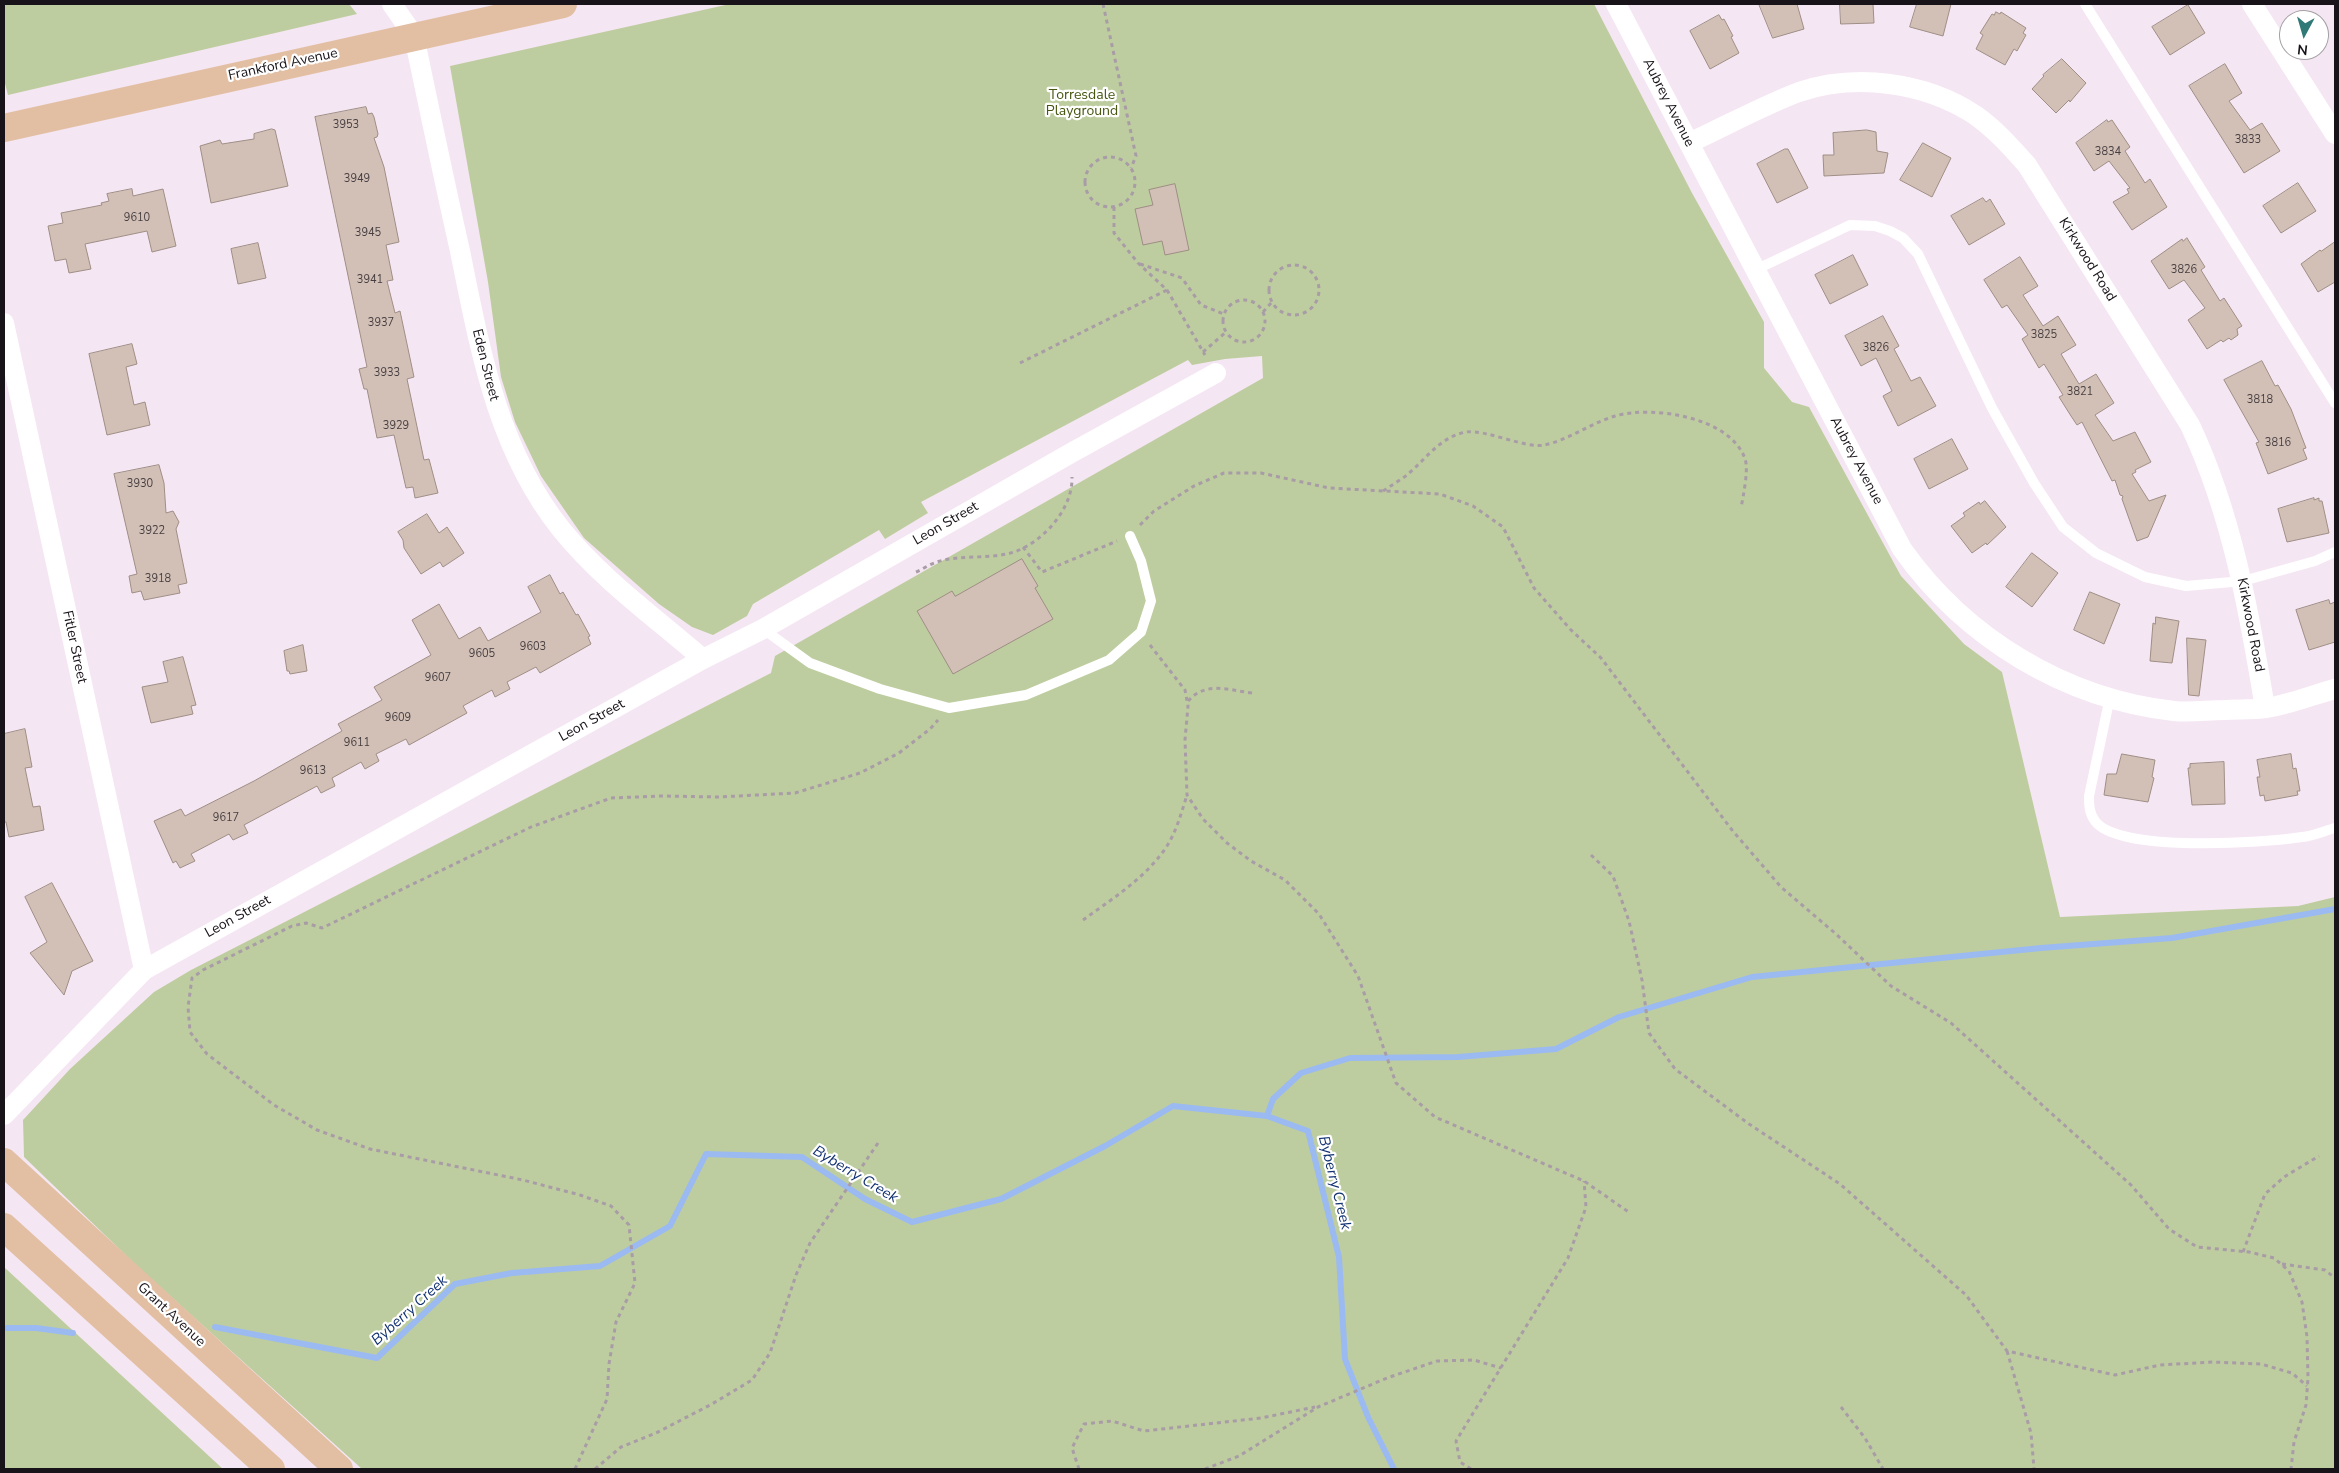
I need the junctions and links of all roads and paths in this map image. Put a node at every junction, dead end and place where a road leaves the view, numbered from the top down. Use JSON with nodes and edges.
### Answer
{"nodes":[{"id":1,"x":392,"y":4,"type":"edge"},
{"id":2,"x":563,"y":4,"type":"edge"},
{"id":3,"x":1103,"y":4,"type":"edge"},
{"id":4,"x":1619,"y":4,"type":"edge"},
{"id":5,"x":2085,"y":4,"type":"edge"},
{"id":6,"x":2252,"y":4,"type":"edge"},
{"id":7,"x":414,"y":36,"type":"junction"},
{"id":8,"x":4,"y":128,"type":"edge"},
{"id":9,"x":2335,"y":134,"type":"edge"},
{"id":10,"x":1689,"y":143,"type":"junction"},
{"id":11,"x":1131,"y":168,"type":"junction"},
{"id":12,"x":1114,"y":207,"type":"junction"},
{"id":13,"x":1138,"y":263,"type":"junction"},
{"id":14,"x":1755,"y":270,"type":"junction"},
{"id":15,"x":1166,"y":290,"type":"junction"},
{"id":16,"x":1272,"y":302,"type":"junction"},
{"id":17,"x":1263,"y":312,"type":"junction"},
{"id":18,"x":1224,"y":314,"type":"junction"},
{"id":19,"x":4,"y":323,"type":"edge"},
{"id":20,"x":1226,"y":332,"type":"junction"},
{"id":21,"x":1203,"y":352,"type":"junction"},
{"id":22,"x":1020,"y":363,"type":"dead end"},
{"id":23,"x":1216,"y":373,"type":"joint"},
{"id":24,"x":2335,"y":404,"type":"edge"},
{"id":25,"x":1071,"y":453,"type":"junction"},
{"id":26,"x":1383,"y":491,"type":"junction"},
{"id":27,"x":1742,"y":508,"type":"dead end"},
{"id":28,"x":1130,"y":536,"type":"junction"},
{"id":29,"x":1023,"y":547,"type":"junction"},
{"id":30,"x":2335,"y":552,"type":"edge"},
{"id":31,"x":916,"y":572,"type":"dead end"},
{"id":32,"x":2243,"y":581,"type":"junction"},
{"id":33,"x":763,"y":629,"type":"junction"},
{"id":34,"x":1141,"y":632,"type":"junction"},
{"id":35,"x":703,"y":660,"type":"junction"},
{"id":36,"x":2335,"y":689,"type":"edge"},
{"id":37,"x":1252,"y":693,"type":"dead end"},
{"id":38,"x":2110,"y":697,"type":"junction"},
{"id":39,"x":1187,"y":701,"type":"junction"},
{"id":40,"x":949,"y":708,"type":"junction"},
{"id":41,"x":2265,"y":708,"type":"junction"},
{"id":42,"x":1187,"y":795,"type":"junction"},
{"id":43,"x":2335,"y":828,"type":"edge"},
{"id":44,"x":1591,"y":855,"type":"dead end"},
{"id":45,"x":1082,"y":920,"type":"dead end"},
{"id":46,"x":144,"y":970,"type":"junction"},
{"id":47,"x":4,"y":1115,"type":"edge"},
{"id":48,"x":880,"y":1140,"type":"dead end"},
{"id":49,"x":2319,"y":1156,"type":"dead end"},
{"id":50,"x":4,"y":1162,"type":"edge"},
{"id":51,"x":1584,"y":1181,"type":"junction"},
{"id":52,"x":1630,"y":1213,"type":"dead end"},
{"id":53,"x":4,"y":1227,"type":"edge"},
{"id":54,"x":2243,"y":1252,"type":"junction"},
{"id":55,"x":2281,"y":1264,"type":"junction"},
{"id":56,"x":2335,"y":1278,"type":"edge"},
{"id":57,"x":2007,"y":1351,"type":"junction"},
{"id":58,"x":1501,"y":1368,"type":"junction"},
{"id":59,"x":2308,"y":1387,"type":"junction"},
{"id":60,"x":1320,"y":1406,"type":"junction"},
{"id":61,"x":1841,"y":1407,"type":"dead end"},
{"id":62,"x":271,"y":1469,"type":"edge"},
{"id":63,"x":339,"y":1469,"type":"edge"},
{"id":64,"x":576,"y":1469,"type":"edge"},
{"id":65,"x":595,"y":1469,"type":"edge"},
{"id":66,"x":1079,"y":1469,"type":"edge"},
{"id":67,"x":1205,"y":1469,"type":"edge"},
{"id":68,"x":1471,"y":1469,"type":"edge"},
{"id":69,"x":1883,"y":1469,"type":"edge"},
{"id":70,"x":2034,"y":1469,"type":"edge"},
{"id":71,"x":2291,"y":1469,"type":"edge"}],
"edges":[{"from":1,"to":7,"type":"street","name":"Eden Street"},
{"from":2,"to":7,"type":"main road","name":"Frankford Avenue"},
{"from":3,"to":11,"type":"path"},
{"from":4,"to":10,"type":"street","name":"Aubrey Avenue"},
{"from":5,"to":24,"type":"lane"},
{"from":6,"to":9,"type":"street"},
{"from":7,"to":8,"type":"main road","name":"Frankford Avenue"},
{"from":7,"to":35,"type":"street","name":"Eden Street"},
{"from":10,"to":14,"type":"street","name":"Aubrey Avenue"},
{"from":10,"to":32,"type":"street","name":"Kirkwood Road"},
{"from":11,"to":12,"type":"path"},
{"from":11,"to":12,"type":"path"},
{"from":12,"to":13,"type":"path"},
{"from":13,"to":15,"type":"path"},
{"from":13,"to":18,"type":"path"},
{"from":14,"to":32,"type":"lane"},
{"from":14,"to":38,"type":"street","name":"Aubrey Avenue"},
{"from":15,"to":21,"type":"path"},
{"from":15,"to":22,"type":"path"},
{"from":16,"to":16,"type":"path"},
{"from":16,"to":17,"type":"path"},
{"from":17,"to":18,"type":"path"},
{"from":17,"to":20,"type":"path"},
{"from":18,"to":20,"type":"path"},
{"from":19,"to":46,"type":"street","name":"Fitler Street"},
{"from":20,"to":21,"type":"path"},
{"from":21,"to":23,"type":"path"},
{"from":23,"to":25,"type":"street","name":"Leon Street"},
{"from":25,"to":29,"type":"path"},
{"from":25,"to":33,"type":"street","name":"Leon Street"},
{"from":26,"to":27,"type":"path"},
{"from":26,"to":28,"type":"path"},
{"from":26,"to":54,"type":"path"},
{"from":28,"to":29,"type":"path"},
{"from":28,"to":34,"type":"lane"},
{"from":29,"to":31,"type":"path"},
{"from":30,"to":32,"type":"lane"},
{"from":32,"to":41,"type":"street","name":"Kirkwood Road"},
{"from":33,"to":35,"type":"street","name":"Leon Street"},
{"from":33,"to":40,"type":"lane"},
{"from":34,"to":39,"type":"path"},
{"from":34,"to":40,"type":"lane"},
{"from":35,"to":46,"type":"street","name":"Leon Street"},
{"from":36,"to":41,"type":"street","name":"Aubrey Avenue"},
{"from":37,"to":39,"type":"path"},
{"from":38,"to":41,"type":"street","name":"Aubrey Avenue"},
{"from":38,"to":43,"type":"lane"},
{"from":39,"to":42,"type":"path"},
{"from":40,"to":64,"type":"path"},
{"from":42,"to":45,"type":"path"},
{"from":42,"to":51,"type":"path"},
{"from":44,"to":57,"type":"path"},
{"from":46,"to":47,"type":"street","name":"Leon Street"},
{"from":48,"to":65,"type":"path"},
{"from":49,"to":54,"type":"path"},
{"from":50,"to":63,"type":"main road","name":"Grant Avenue"},
{"from":51,"to":52,"type":"path"},
{"from":51,"to":58,"type":"path"},
{"from":53,"to":62,"type":"main road"},
{"from":54,"to":55,"type":"path"},
{"from":55,"to":56,"type":"path"},
{"from":55,"to":59,"type":"path"},
{"from":57,"to":59,"type":"path"},
{"from":57,"to":70,"type":"path"},
{"from":58,"to":60,"type":"path"},
{"from":58,"to":68,"type":"path"},
{"from":59,"to":71,"type":"path"},
{"from":60,"to":66,"type":"path"},
{"from":60,"to":67,"type":"path"},
{"from":61,"to":69,"type":"path"}]}
